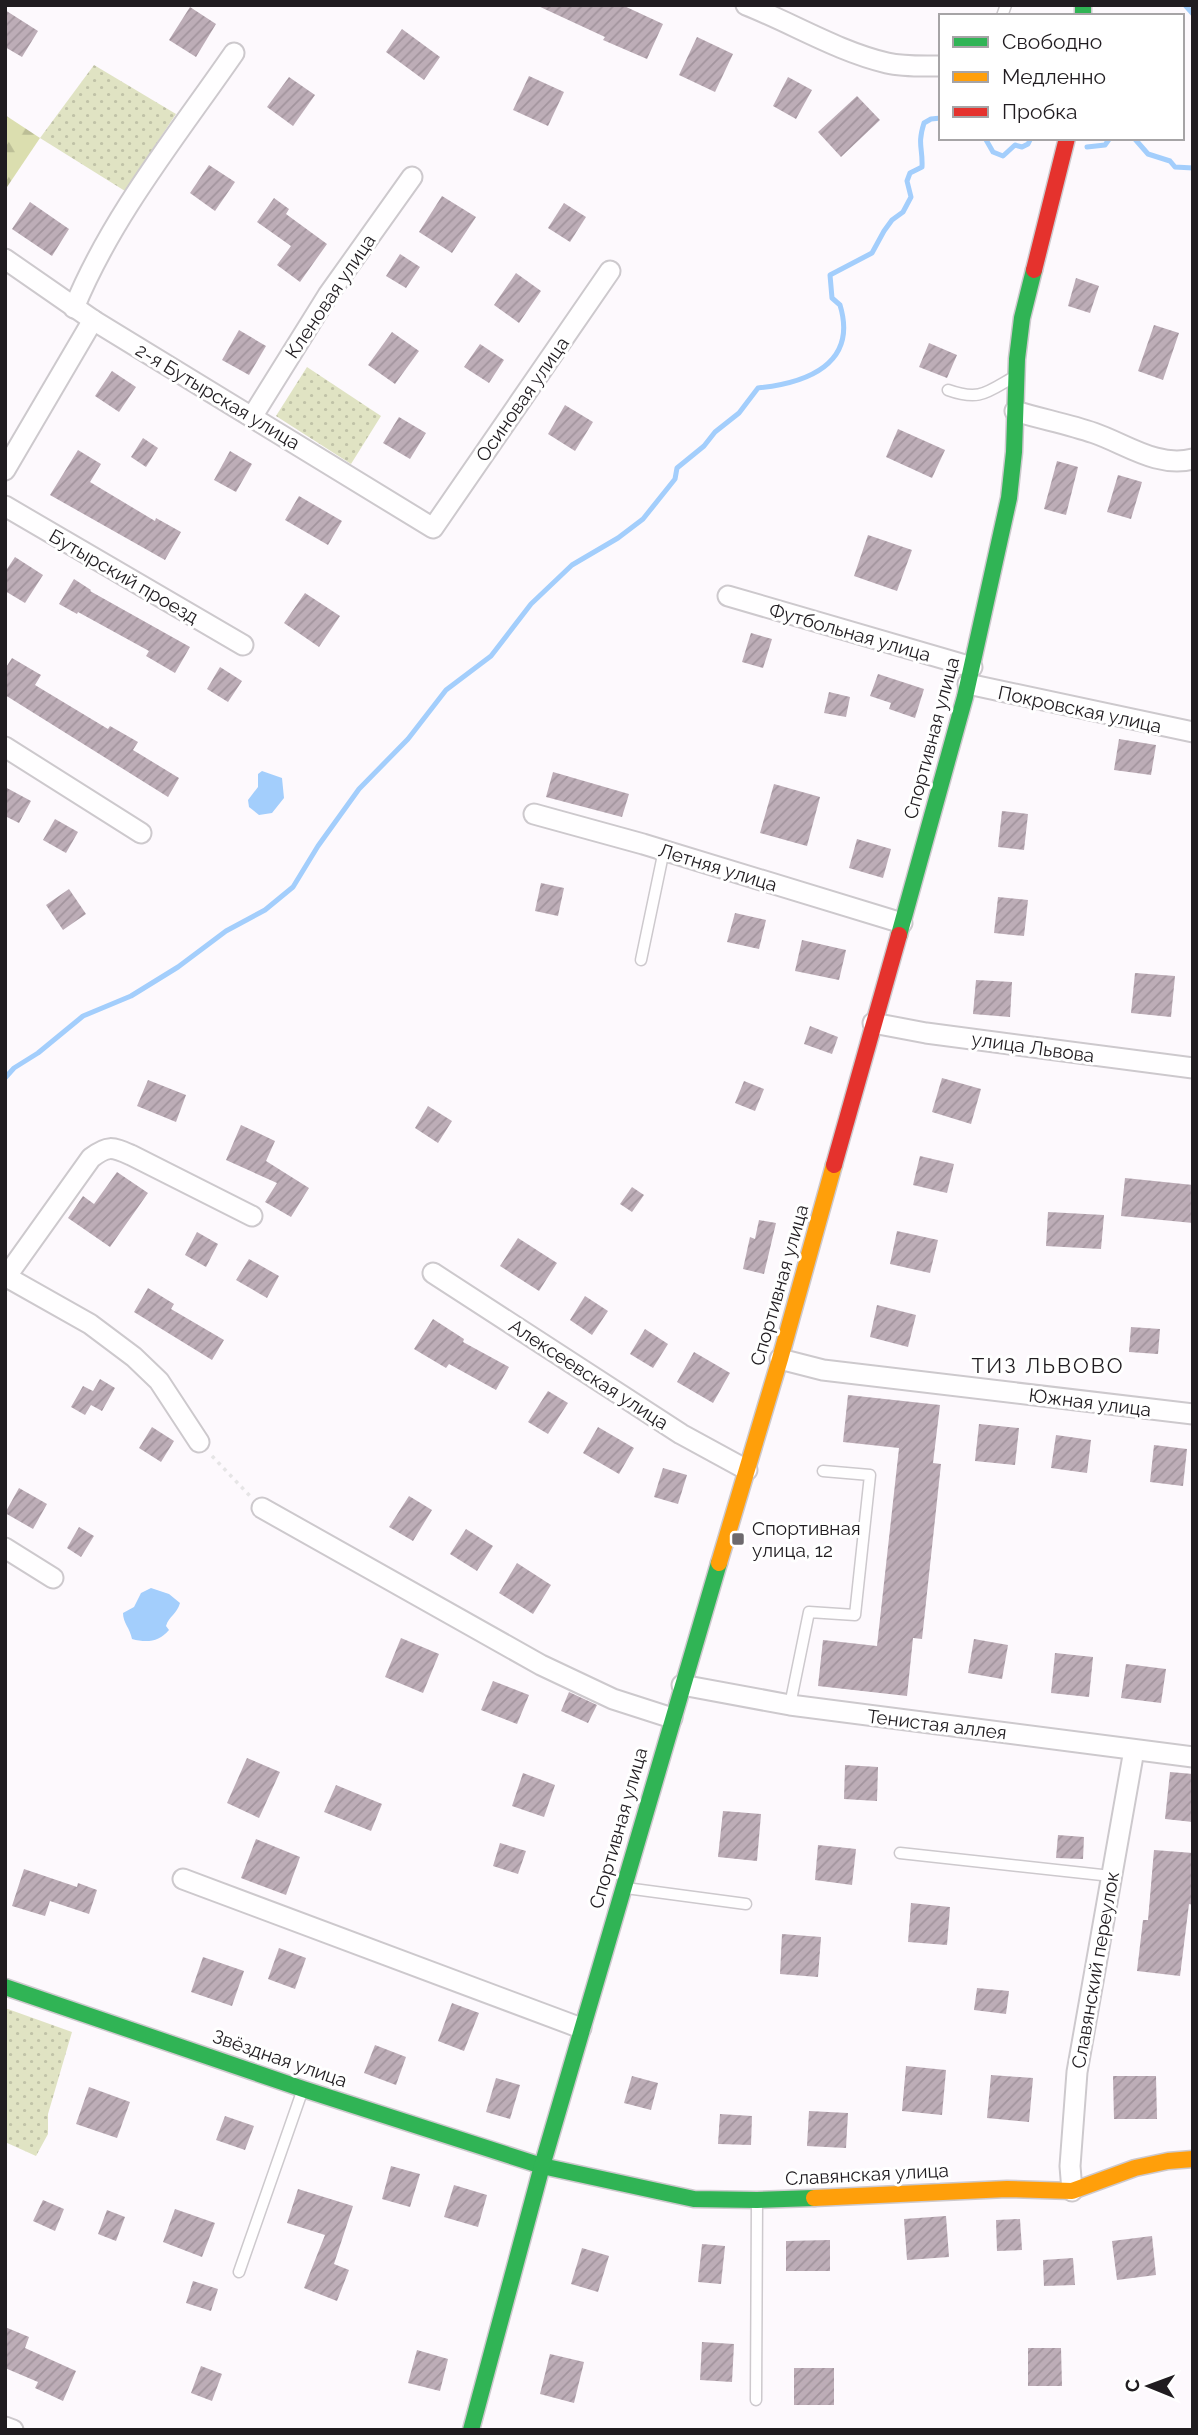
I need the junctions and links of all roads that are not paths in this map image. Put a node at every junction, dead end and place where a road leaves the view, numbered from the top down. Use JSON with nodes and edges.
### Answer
{"nodes":[{"id":1,"x":746,"y":5,"type":"edge"},
{"id":2,"x":234,"y":53,"type":"dead end"},
{"id":3,"x":939,"y":66,"type":"edge"},
{"id":4,"x":1066,"y":140,"type":"edge"},
{"id":5,"x":412,"y":177,"type":"dead end"},
{"id":6,"x":5,"y":259,"type":"edge"},
{"id":7,"x":610,"y":271,"type":"dead end"},
{"id":8,"x":74,"y":308,"type":"junction"},
{"id":9,"x":93,"y":320,"type":"junction"},
{"id":10,"x":1016,"y":375,"type":"junction"},
{"id":11,"x":948,"y":390,"type":"dead end"},
{"id":12,"x":1014,"y":411,"type":"junction"},
{"id":13,"x":252,"y":417,"type":"junction"},
{"id":14,"x":1193,"y":459,"type":"edge"},
{"id":15,"x":5,"y":470,"type":"edge"},
{"id":16,"x":5,"y":506,"type":"edge"},
{"id":17,"x":433,"y":528,"type":"joint"},
{"id":18,"x":728,"y":596,"type":"dead end"},
{"id":19,"x":243,"y":645,"type":"dead end"},
{"id":20,"x":970,"y":676,"type":"junction"},
{"id":21,"x":1193,"y":733,"type":"edge"},
{"id":22,"x":5,"y":747,"type":"edge"},
{"id":23,"x":534,"y":814,"type":"dead end"},
{"id":24,"x":141,"y":833,"type":"dead end"},
{"id":25,"x":664,"y":850,"type":"junction"},
{"id":26,"x":901,"y":923,"type":"junction"},
{"id":27,"x":641,"y":960,"type":"dead end"},
{"id":28,"x":873,"y":1023,"type":"junction"},
{"id":29,"x":1193,"y":1068,"type":"edge"},
{"id":30,"x":252,"y":1216,"type":"dead end"},
{"id":31,"x":433,"y":1273,"type":"dead end"},
{"id":32,"x":6,"y":1277,"type":"edge"},
{"id":33,"x":780,"y":1359,"type":"junction"},
{"id":34,"x":1193,"y":1414,"type":"edge"},
{"id":35,"x":199,"y":1442,"type":"road end"},
{"id":36,"x":747,"y":1470,"type":"junction"},
{"id":37,"x":823,"y":1471,"type":"dead end"},
{"id":38,"x":262,"y":1508,"type":"road end"},
{"id":39,"x":5,"y":1548,"type":"edge"},
{"id":40,"x":53,"y":1578,"type":"dead end"},
{"id":41,"x":682,"y":1685,"type":"junction"},
{"id":42,"x":790,"y":1706,"type":"junction"},
{"id":43,"x":671,"y":1718,"type":"junction"},
{"id":44,"x":1133,"y":1750,"type":"junction"},
{"id":45,"x":1193,"y":1757,"type":"edge"},
{"id":46,"x":900,"y":1853,"type":"dead end"},
{"id":47,"x":1111,"y":1876,"type":"junction"},
{"id":48,"x":183,"y":1879,"type":"dead end"},
{"id":49,"x":622,"y":1887,"type":"junction"},
{"id":50,"x":746,"y":1904,"type":"dead end"},
{"id":51,"x":5,"y":1987,"type":"edge"},
{"id":52,"x":581,"y":2028,"type":"junction"},
{"id":53,"x":303,"y":2088,"type":"junction"},
{"id":54,"x":1193,"y":2160,"type":"edge"},
{"id":55,"x":542,"y":2166,"type":"junction"},
{"id":56,"x":1072,"y":2191,"type":"junction"},
{"id":57,"x":757,"y":2200,"type":"junction"},
{"id":58,"x":239,"y":2272,"type":"dead end"},
{"id":59,"x":756,"y":2400,"type":"dead end"},
{"id":60,"x":5,"y":2427,"type":"edge"},
{"id":61,"x":13,"y":2430,"type":"edge"},
{"id":62,"x":471,"y":2430,"type":"edge"}],
"edges":[{"from":1,"to":3,"type":"street"},
{"from":2,"to":8,"type":"street"},
{"from":4,"to":10,"type":"street","name":"Спортивная улица"},
{"from":5,"to":13,"type":"street","name":"Кленовая улица"},
{"from":6,"to":8,"type":"street","name":"2-я Бутырская улица"},
{"from":7,"to":17,"type":"street","name":"Осиновая улица"},
{"from":8,"to":9,"type":"street","name":"2-я Бутырская улица"},
{"from":9,"to":13,"type":"street","name":"2-я Бутырская улица"},
{"from":9,"to":15,"type":"street"},
{"from":10,"to":11,"type":"lane"},
{"from":10,"to":12,"type":"street","name":"Спортивная улица"},
{"from":12,"to":14,"type":"street"},
{"from":12,"to":20,"type":"street","name":"Спортивная улица"},
{"from":13,"to":17,"type":"street","name":"2-я Бутырская улица"},
{"from":16,"to":19,"type":"street","name":"Бутырский проезд"},
{"from":18,"to":20,"type":"street","name":"Футбольная улица"},
{"from":20,"to":21,"type":"street","name":"Покровская улица"},
{"from":20,"to":26,"type":"street","name":"Спортивная улица"},
{"from":22,"to":24,"type":"street"},
{"from":23,"to":25,"type":"street","name":"Летняя улица"},
{"from":25,"to":26,"type":"street","name":"Летняя улица"},
{"from":25,"to":27,"type":"lane"},
{"from":26,"to":28,"type":"street","name":"Спортивная улица"},
{"from":28,"to":29,"type":"street","name":"улица Львова"},
{"from":28,"to":33,"type":"street","name":"Спортивная улица"},
{"from":30,"to":32,"type":"street"},
{"from":31,"to":36,"type":"street","name":"Алексеевская улица"},
{"from":32,"to":35,"type":"street"},
{"from":33,"to":34,"type":"street","name":"Южная улица"},
{"from":33,"to":36,"type":"street","name":"Спортивная улица"},
{"from":36,"to":41,"type":"street","name":"Спортивная улица"},
{"from":37,"to":42,"type":"lane"},
{"from":38,"to":43,"type":"street"},
{"from":39,"to":40,"type":"street"},
{"from":41,"to":42,"type":"street","name":"Тенистая аллея"},
{"from":41,"to":43,"type":"street","name":"Спортивная улица"},
{"from":42,"to":44,"type":"street","name":"Тенистая аллея"},
{"from":43,"to":49,"type":"street","name":"Спортивная улица"},
{"from":44,"to":45,"type":"street","name":"Тенистая аллея"},
{"from":44,"to":47,"type":"street","name":"Славянский переулок"},
{"from":46,"to":47,"type":"lane"},
{"from":47,"to":56,"type":"street","name":"Славянский переулок"},
{"from":48,"to":52,"type":"street"},
{"from":49,"to":50,"type":"lane"},
{"from":49,"to":52,"type":"street","name":"Спортивная улица"},
{"from":51,"to":53,"type":"street","name":"Звёздная улица"},
{"from":52,"to":55,"type":"street","name":"Спортивная улица"},
{"from":53,"to":55,"type":"street","name":"Звёздная улица"},
{"from":53,"to":58,"type":"lane"},
{"from":54,"to":56,"type":"street","name":"Славянская улица"},
{"from":55,"to":57,"type":"street","name":"Славянская улица"},
{"from":55,"to":62,"type":"street","name":"Спортивная улица"},
{"from":56,"to":57,"type":"street","name":"Славянская улица"},
{"from":57,"to":59,"type":"lane"},
{"from":60,"to":61,"type":"street"}]}
